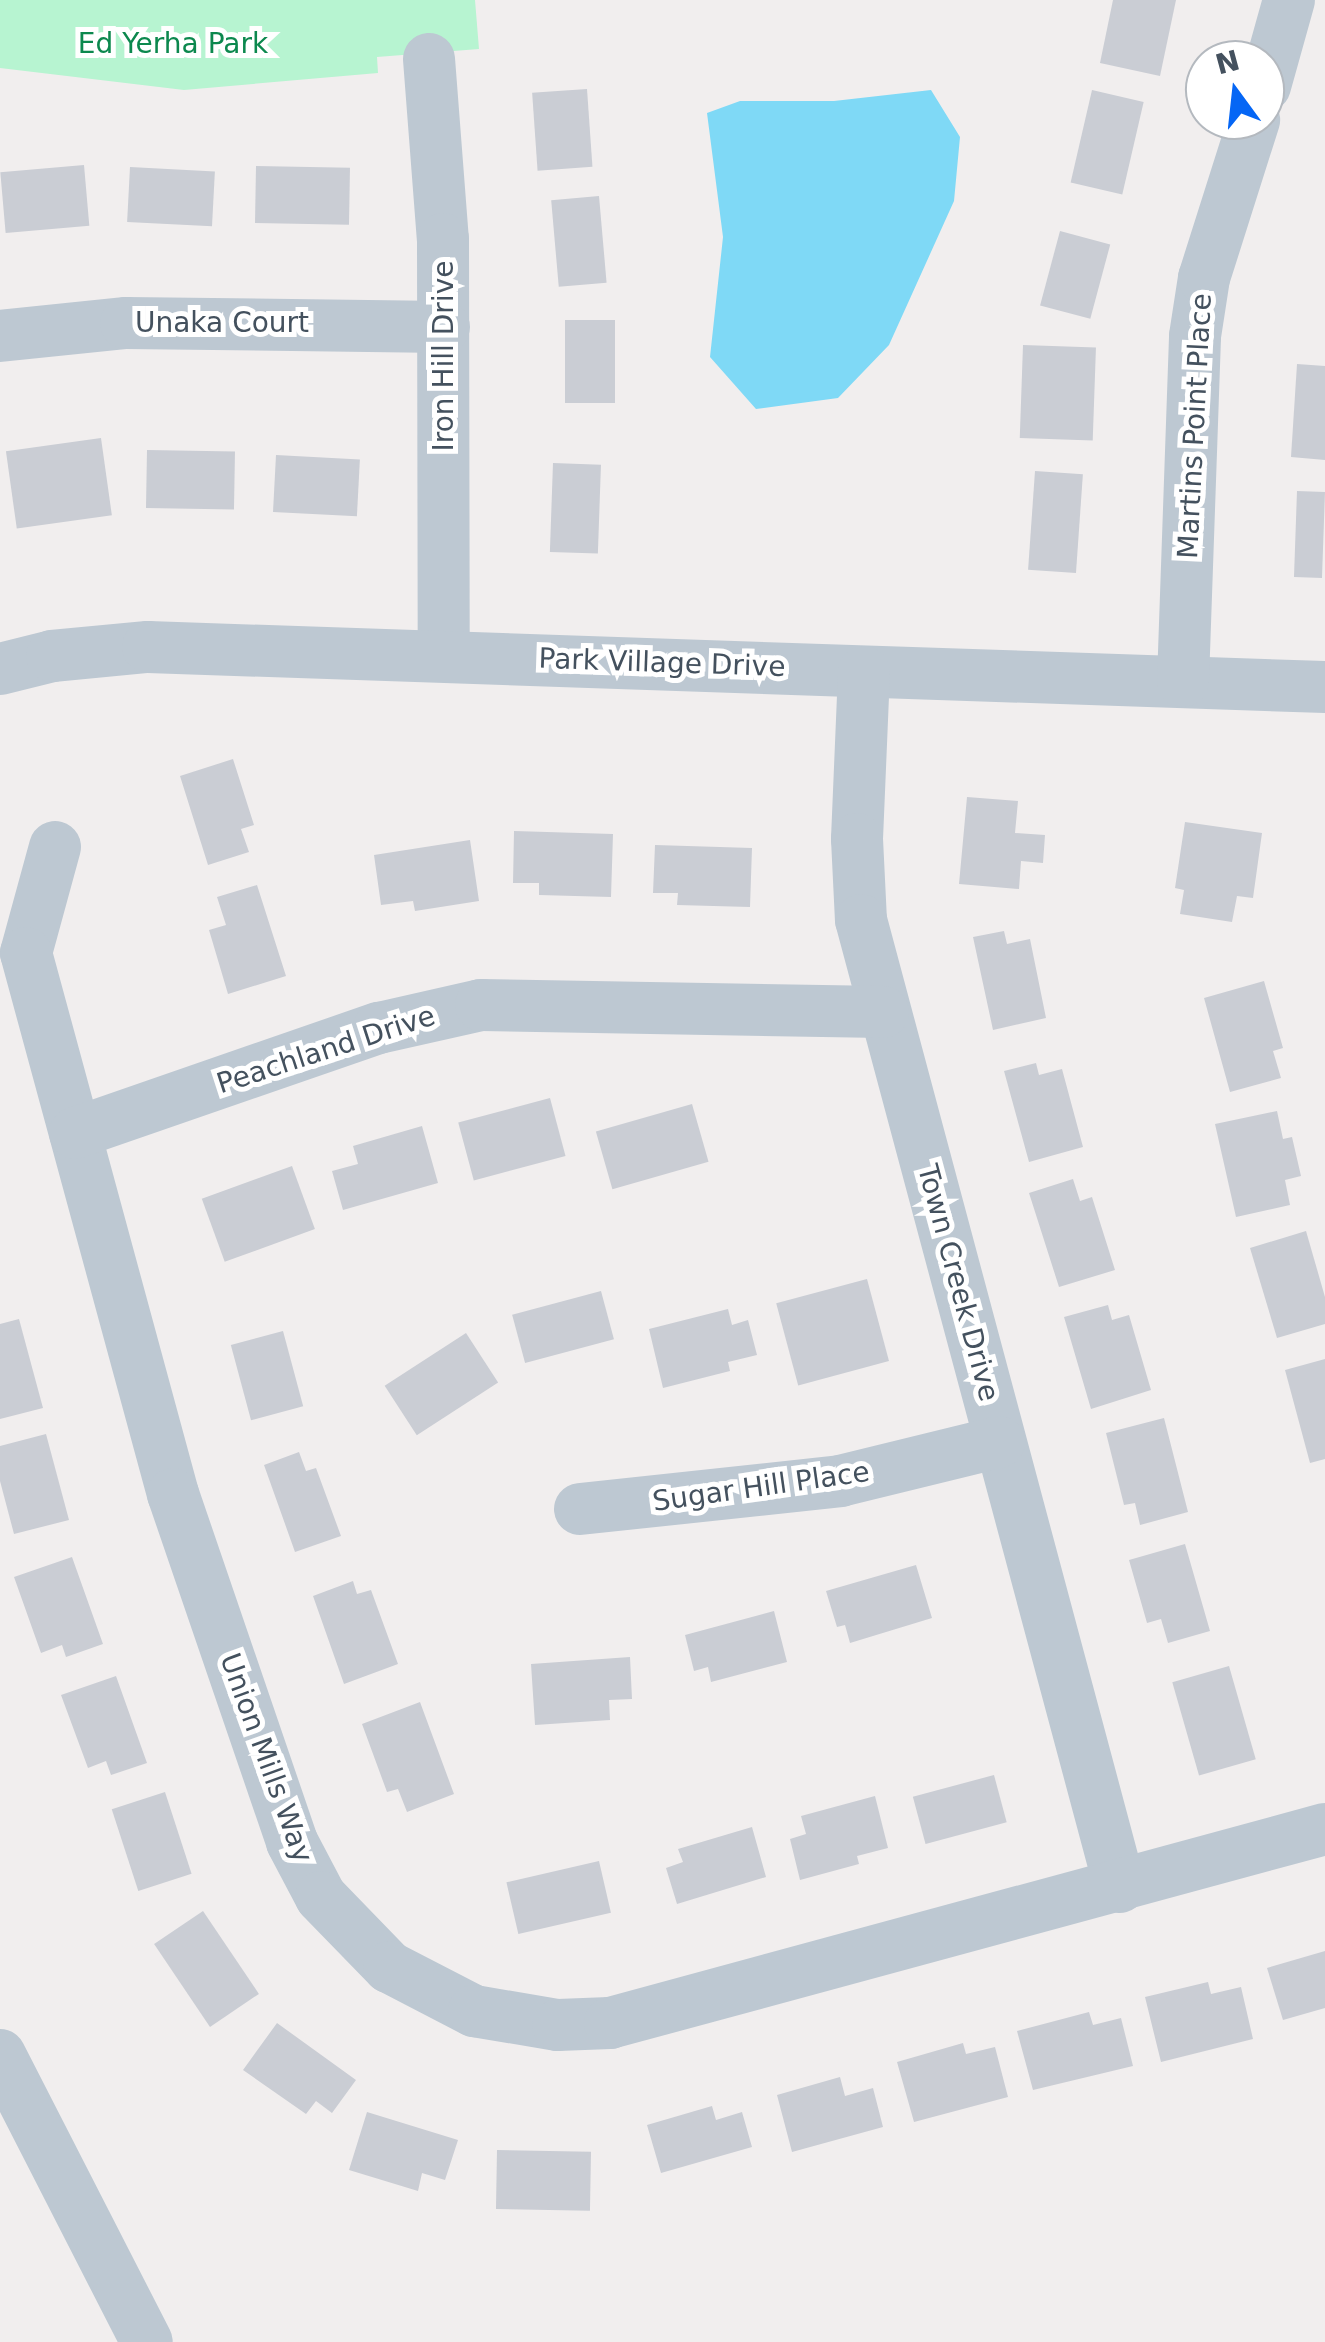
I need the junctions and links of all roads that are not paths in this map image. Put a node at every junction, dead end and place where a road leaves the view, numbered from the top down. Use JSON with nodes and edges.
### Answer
{"nodes":[{"id":1,"x":1300,"y":13,"type":"edge"},
{"id":2,"x":1285,"y":44,"type":"edge"},
{"id":3,"x":428,"y":59,"type":"dead end"},
{"id":4,"x":1248,"y":140,"type":"edge"},
{"id":5,"x":444,"y":326,"type":"junction"},
{"id":6,"x":0,"y":336,"type":"edge"},
{"id":7,"x":444,"y":654,"type":"junction"},
{"id":8,"x":0,"y":669,"type":"edge"},
{"id":9,"x":864,"y":672,"type":"junction"},
{"id":10,"x":1183,"y":681,"type":"junction"},
{"id":11,"x":1325,"y":687,"type":"edge"},
{"id":12,"x":55,"y":847,"type":"dead end"},
{"id":13,"x":883,"y":1012,"type":"junction"},
{"id":14,"x":75,"y":1134,"type":"junction"},
{"id":15,"x":999,"y":1442,"type":"junction"},
{"id":16,"x":580,"y":1509,"type":"dead end"},
{"id":17,"x":1325,"y":1829,"type":"edge"},
{"id":18,"x":1120,"y":1886,"type":"junction"},
{"id":19,"x":0,"y":2055,"type":"edge"},
{"id":20,"x":148,"y":2342,"type":"edge"}],
"edges":[{"from":1,"to":2,"type":"street"},
{"from":3,"to":5,"type":"street","name":"Iron Hill Drive"},
{"from":4,"to":10,"type":"street","name":"Martins Point Place"},
{"from":5,"to":6,"type":"street","name":"Unaka Court"},
{"from":5,"to":7,"type":"street","name":"Iron Hill Drive"},
{"from":7,"to":8,"type":"street","name":"Park Village Drive"},
{"from":7,"to":9,"type":"street","name":"Park Village Drive"},
{"from":9,"to":10,"type":"street","name":"Park Village Drive"},
{"from":9,"to":13,"type":"street","name":"Town Creek Drive"},
{"from":10,"to":11,"type":"street","name":"Park Village Drive"},
{"from":12,"to":14,"type":"street","name":"Union Mills Way"},
{"from":13,"to":14,"type":"street","name":"Peachland Drive"},
{"from":13,"to":15,"type":"street","name":"Town Creek Drive"},
{"from":14,"to":18,"type":"street","name":"Union Mills Way"},
{"from":15,"to":16,"type":"street","name":"Sugar Hill Place"},
{"from":15,"to":18,"type":"street","name":"Town Creek Drive"},
{"from":17,"to":18,"type":"street","name":"Union Mills Way"},
{"from":19,"to":20,"type":"street"}]}
